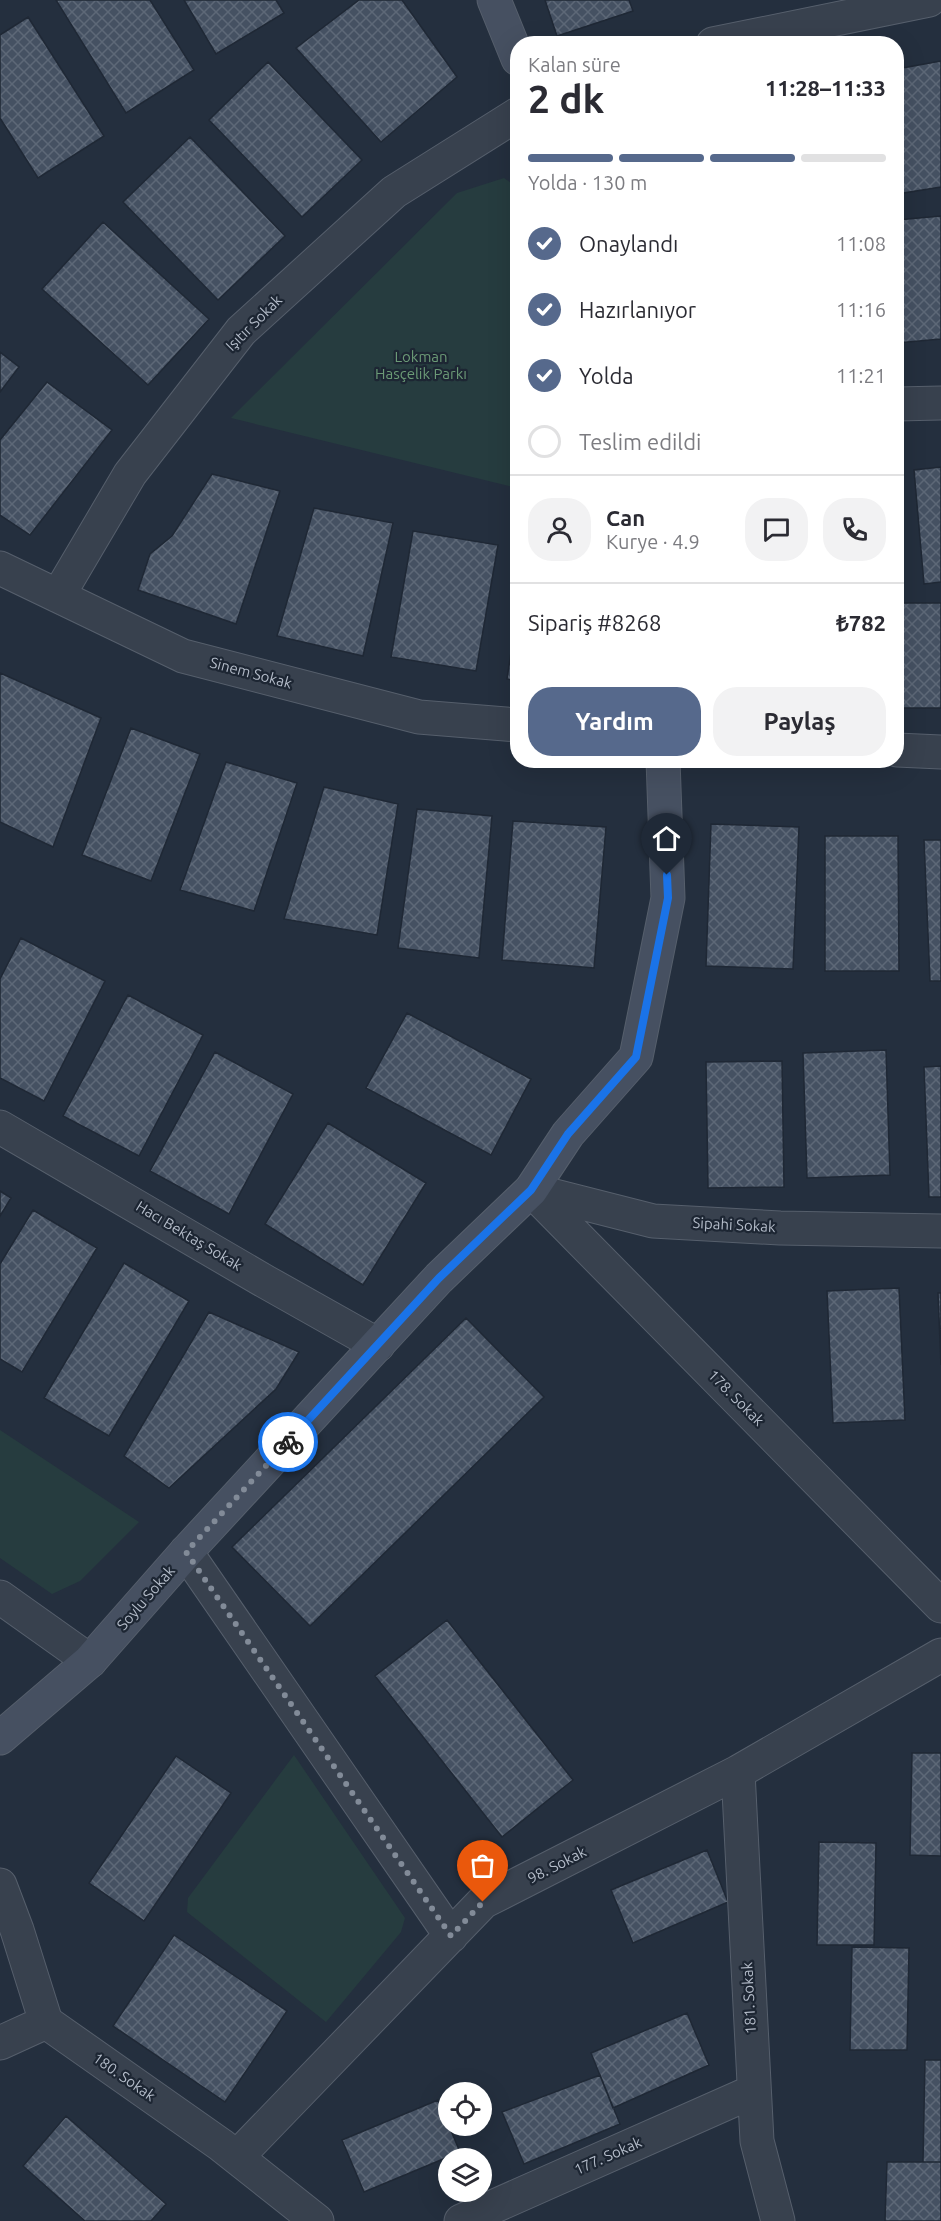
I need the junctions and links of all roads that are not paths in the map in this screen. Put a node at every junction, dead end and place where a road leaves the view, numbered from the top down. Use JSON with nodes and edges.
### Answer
{"nodes":[{"id":1,"x":494,"y":0,"type":"edge"},
{"id":2,"x":929,"y":0,"type":"edge"},
{"id":3,"x":751,"y":36,"type":"edge"},
{"id":4,"x":510,"y":39,"type":"edge"},
{"id":5,"x":510,"y":119,"type":"edge"},
{"id":6,"x":941,"y":403,"type":"edge"},
{"id":7,"x":904,"y":404,"type":"edge"},
{"id":8,"x":0,"y":568,"type":"edge"},
{"id":9,"x":58,"y":596,"type":"junction"},
{"id":10,"x":510,"y":724,"type":"edge"},
{"id":11,"x":904,"y":750,"type":"edge"},
{"id":12,"x":941,"y":752,"type":"edge"},
{"id":13,"x":663,"y":768,"type":"edge"},
{"id":14,"x":0,"y":1126,"type":"edge"},
{"id":15,"x":531,"y":1190,"type":"junction"},
{"id":16,"x":941,"y":1231,"type":"edge"},
{"id":17,"x":378,"y":1345,"type":"junction"},
{"id":18,"x":186,"y":1552,"type":"junction"},
{"id":19,"x":0,"y":1597,"type":"edge"},
{"id":20,"x":941,"y":1605,"type":"edge"},
{"id":21,"x":941,"y":1655,"type":"edge"},
{"id":22,"x":90,"y":1661,"type":"junction"},
{"id":23,"x":0,"y":1738,"type":"edge"},
{"id":24,"x":738,"y":1772,"type":"junction"},
{"id":25,"x":0,"y":1885,"type":"edge"},
{"id":26,"x":451,"y":1936,"type":"junction"},
{"id":27,"x":46,"y":2022,"type":"junction"},
{"id":28,"x":0,"y":2043,"type":"edge"},
{"id":29,"x":754,"y":2091,"type":"junction"},
{"id":30,"x":237,"y":2157,"type":"junction"},
{"id":31,"x":317,"y":2221,"type":"edge"},
{"id":32,"x":461,"y":2221,"type":"edge"},
{"id":33,"x":778,"y":2221,"type":"edge"}],
"edges":[{"from":1,"to":4,"type":"street"},
{"from":2,"to":3,"type":"street"},
{"from":5,"to":9,"type":"street","name":"Işıtır Sokak"},
{"from":6,"to":7,"type":"street"},
{"from":8,"to":9,"type":"street","name":"Sinem Sokak"},
{"from":9,"to":10,"type":"street","name":"Sinem Sokak"},
{"from":11,"to":12,"type":"street"},
{"from":13,"to":15,"type":"street","name":"Soylu Sokak"},
{"from":14,"to":17,"type":"street","name":"Hacı Bektaş Sokak"},
{"from":15,"to":16,"type":"street","name":"Sipahi Sokak"},
{"from":15,"to":17,"type":"street","name":"Soylu Sokak"},
{"from":15,"to":20,"type":"street","name":"178. Sokak"},
{"from":17,"to":18,"type":"street","name":"Soylu Sokak"},
{"from":18,"to":22,"type":"street","name":"Soylu Sokak"},
{"from":18,"to":26,"type":"street"},
{"from":19,"to":22,"type":"street"},
{"from":21,"to":24,"type":"street","name":"98. Sokak"},
{"from":22,"to":23,"type":"street","name":"Soylu Sokak"},
{"from":24,"to":26,"type":"street","name":"98. Sokak"},
{"from":24,"to":29,"type":"street","name":"181. Sokak"},
{"from":25,"to":27,"type":"street"},
{"from":26,"to":30,"type":"street","name":"98. Sokak"},
{"from":27,"to":28,"type":"street"},
{"from":27,"to":30,"type":"street","name":"180. Sokak"},
{"from":29,"to":32,"type":"street","name":"177. Sokak"},
{"from":29,"to":33,"type":"street","name":"181. Sokak"},
{"from":30,"to":31,"type":"street","name":"180. Sokak"}]}
